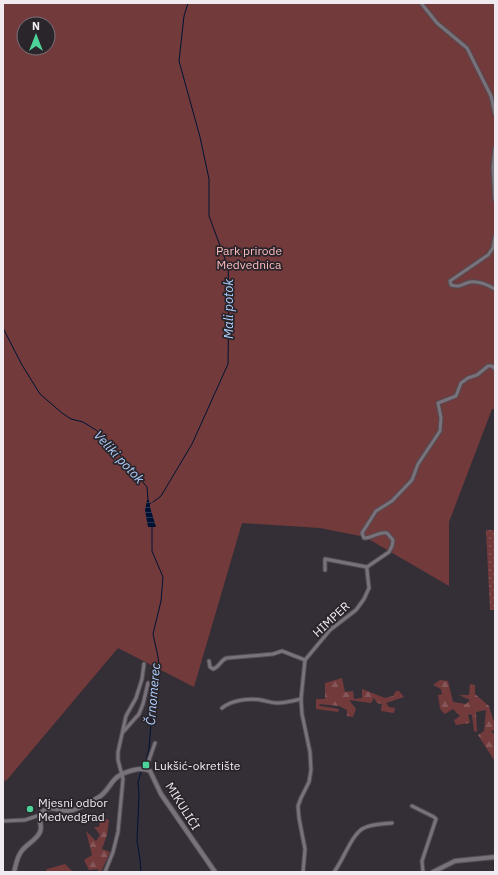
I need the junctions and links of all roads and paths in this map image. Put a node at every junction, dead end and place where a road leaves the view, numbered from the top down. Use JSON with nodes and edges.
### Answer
{"nodes":[{"id":1,"x":421,"y":3,"type":"edge"},
{"id":2,"x":495,"y":114,"type":"edge"},
{"id":3,"x":495,"y":148,"type":"edge"},
{"id":4,"x":495,"y":200,"type":"edge"},
{"id":5,"x":495,"y":237,"type":"edge"},
{"id":6,"x":495,"y":289,"type":"edge"},
{"id":7,"x":495,"y":369,"type":"edge"},
{"id":8,"x":368,"y":567,"type":"junction"},
{"id":9,"x":325,"y":570,"type":"dead end"},
{"id":10,"x":305,"y":660,"type":"junction"},
{"id":11,"x":209,"y":661,"type":"dead end"},
{"id":12,"x":144,"y":664,"type":"dead end"},
{"id":13,"x":148,"y":683,"type":"dead end"},
{"id":14,"x":301,"y":699,"type":"junction"},
{"id":15,"x":222,"y":708,"type":"dead end"},
{"id":16,"x":123,"y":732,"type":"junction"},
{"id":17,"x":155,"y":742,"type":"dead end"},
{"id":18,"x":148,"y":770,"type":"junction"},
{"id":19,"x":121,"y":775,"type":"junction"},
{"id":20,"x":412,"y":806,"type":"dead end"},
{"id":21,"x":40,"y":815,"type":"junction"},
{"id":22,"x":3,"y":822,"type":"edge"},
{"id":23,"x":392,"y":823,"type":"dead end"},
{"id":24,"x":495,"y":857,"type":"edge"},
{"id":25,"x":14,"y":872,"type":"edge"},
{"id":26,"x":105,"y":872,"type":"edge"},
{"id":27,"x":214,"y":872,"type":"edge"},
{"id":28,"x":303,"y":872,"type":"edge"},
{"id":29,"x":334,"y":872,"type":"edge"},
{"id":30,"x":423,"y":872,"type":"edge"},
{"id":31,"x":433,"y":872,"type":"edge"}],
"edges":[{"from":1,"to":2,"type":"street"},
{"from":3,"to":4,"type":"street"},
{"from":5,"to":6,"type":"street"},
{"from":7,"to":8,"type":"street"},
{"from":8,"to":9,"type":"street"},
{"from":8,"to":10,"type":"street","name":"HIMPER"},
{"from":10,"to":11,"type":"street"},
{"from":10,"to":14,"type":"street"},
{"from":12,"to":16,"type":"street"},
{"from":13,"to":16,"type":"street"},
{"from":14,"to":15,"type":"street"},
{"from":14,"to":28,"type":"street"},
{"from":16,"to":19,"type":"street"},
{"from":17,"to":18,"type":"street"},
{"from":18,"to":19,"type":"street"},
{"from":18,"to":27,"type":"street","name":"MIKULIĆI"},
{"from":19,"to":21,"type":"street"},
{"from":19,"to":26,"type":"street"},
{"from":20,"to":30,"type":"street"},
{"from":21,"to":22,"type":"street"},
{"from":21,"to":25,"type":"street"},
{"from":23,"to":29,"type":"street"},
{"from":24,"to":31,"type":"street"}]}
